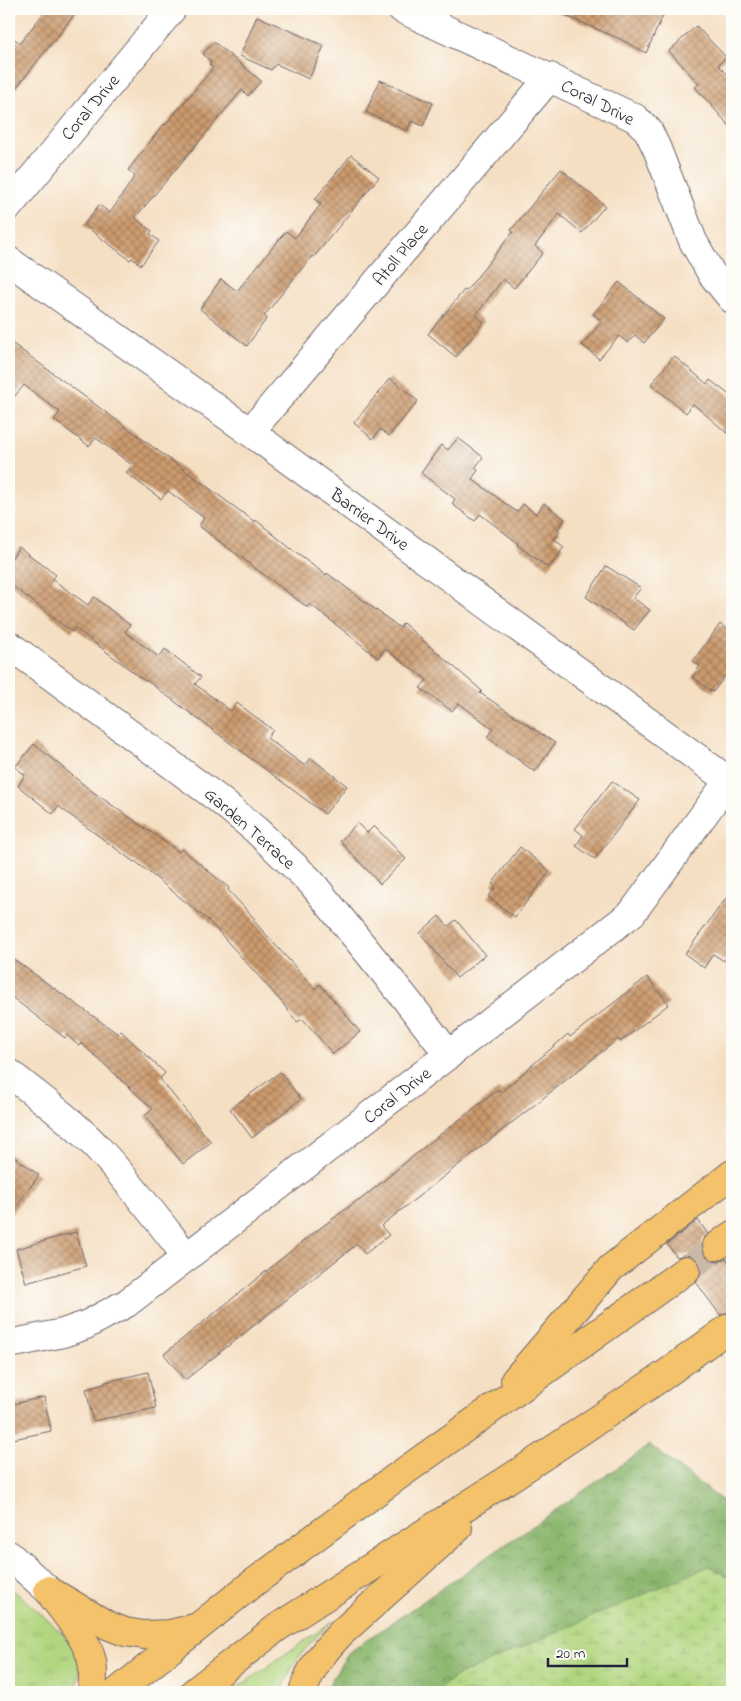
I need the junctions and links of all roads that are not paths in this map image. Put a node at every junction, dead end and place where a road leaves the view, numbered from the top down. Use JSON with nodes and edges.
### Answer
{"nodes":[{"id":1,"x":172,"y":9,"type":"edge"},
{"id":2,"x":402,"y":9,"type":"edge"},
{"id":3,"x":550,"y":77,"type":"junction"},
{"id":4,"x":9,"y":206,"type":"edge"},
{"id":5,"x":9,"y":261,"type":"edge"},
{"id":6,"x":732,"y":299,"type":"edge"},
{"id":7,"x":250,"y":432,"type":"junction"},
{"id":8,"x":9,"y":645,"type":"edge"},
{"id":9,"x":731,"y":779,"type":"edge"},
{"id":10,"x":449,"y":1055,"type":"junction"},
{"id":11,"x":9,"y":1073,"type":"edge"},
{"id":12,"x":732,"y":1174,"type":"edge"},
{"id":13,"x":188,"y":1257,"type":"junction"},
{"id":14,"x":686,"y":1270,"type":"tunnel mouth"},
{"id":15,"x":730,"y":1327,"type":"dead end"},
{"id":16,"x":9,"y":1344,"type":"edge"},
{"id":17,"x":487,"y":1412,"type":"junction"},
{"id":18,"x":524,"y":1469,"type":"junction"},
{"id":19,"x":9,"y":1556,"type":"edge"},
{"id":20,"x":48,"y":1590,"type":"junction"},
{"id":21,"x":198,"y":1627,"type":"junction"},
{"id":22,"x":92,"y":1692,"type":"edge"},
{"id":23,"x":117,"y":1692,"type":"edge"},
{"id":24,"x":194,"y":1692,"type":"edge"},
{"id":25,"x":303,"y":1692,"type":"edge"}],
"edges":[{"from":1,"to":4,"type":"street","name":"Coral Drive"},
{"from":2,"to":3,"type":"street","name":"Coral Drive"},
{"from":3,"to":6,"type":"street","name":"Coral Drive"},
{"from":3,"to":7,"type":"street","name":"Atoll Place"},
{"from":5,"to":7,"type":"street","name":"Barrier Drive"},
{"from":7,"to":9,"type":"street","name":"Barrier Drive"},
{"from":8,"to":10,"type":"street","name":"Garden Terrace"},
{"from":9,"to":10,"type":"street","name":"Coral Drive"},
{"from":10,"to":13,"type":"street","name":"Coral Drive"},
{"from":11,"to":13,"type":"street"},
{"from":12,"to":17,"type":"highway"},
{"from":13,"to":16,"type":"street","name":"Coral Drive"},
{"from":14,"to":17,"type":"highway"},
{"from":15,"to":18,"type":"highway"},
{"from":17,"to":21,"type":"highway"},
{"from":18,"to":24,"type":"highway"},
{"from":18,"to":25,"type":"highway"},
{"from":19,"to":20,"type":"street"},
{"from":20,"to":21,"type":"highway"},
{"from":20,"to":22,"type":"highway"},
{"from":21,"to":23,"type":"highway"}]}
